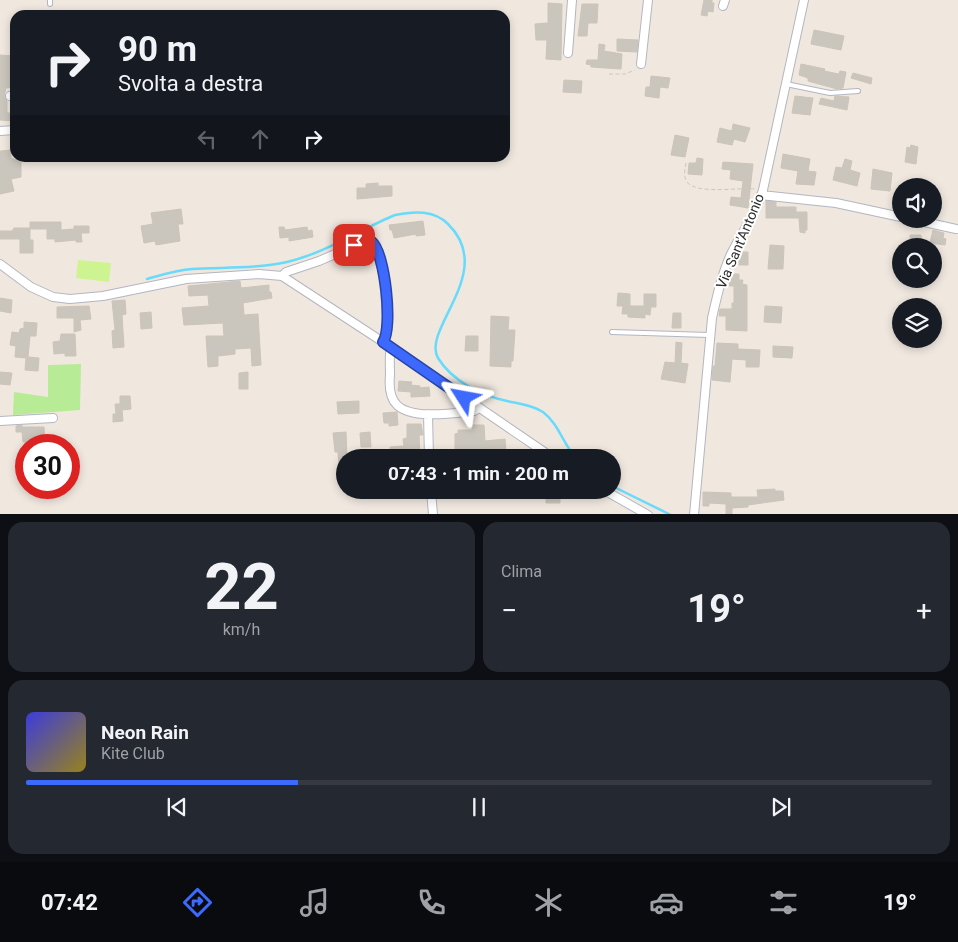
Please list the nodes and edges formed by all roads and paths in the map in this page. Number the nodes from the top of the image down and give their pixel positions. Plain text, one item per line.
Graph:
1 (572, 0) edge
2 (648, 0) edge
3 (804, 0) edge
4 (568, 53) dead end
5 (641, 64) joint
6 (609, 74) dead end
7 (786, 84) junction
8 (858, 91) dead end
9 (686, 163) dead end
10 (762, 192) junction
11 (892, 215) edge
12 (942, 226) edge
13 (956, 229) dead end
14 (0, 264) edge
15 (282, 276) junction
16 (612, 332) dead end
17 (710, 334) junction
18 (383, 342) junction
19 (391, 348) junction
20 (479, 408) junction
21 (428, 414) junction
22 (53, 418) dead end
23 (0, 421) edge
24 (429, 449) edge
25 (540, 449) edge
26 (431, 499) edge
27 (620, 499) edge
28 (432, 514) edge
29 (648, 514) edge
30 (694, 514) edge

1 - 4 street
2 - 5 street
3 - 7 street, Via Sant'Antonio
5 - 6 path
7 - 8 lane
7 - 10 street, Via Sant'Antonio
9 - 10 path
10 - 11 street
10 - 17 street, Via Sant'Antonio
12 - 13 street
14 - 15 street
15 - 18 street
15 - 18 street
16 - 17 lane
17 - 30 street, Via Sant'Antonio
18 - 19 street
19 - 20 street
19 - 21 street
20 - 21 street
20 - 25 street
21 - 24 street
22 - 23 street
26 - 28 street
27 - 29 street

